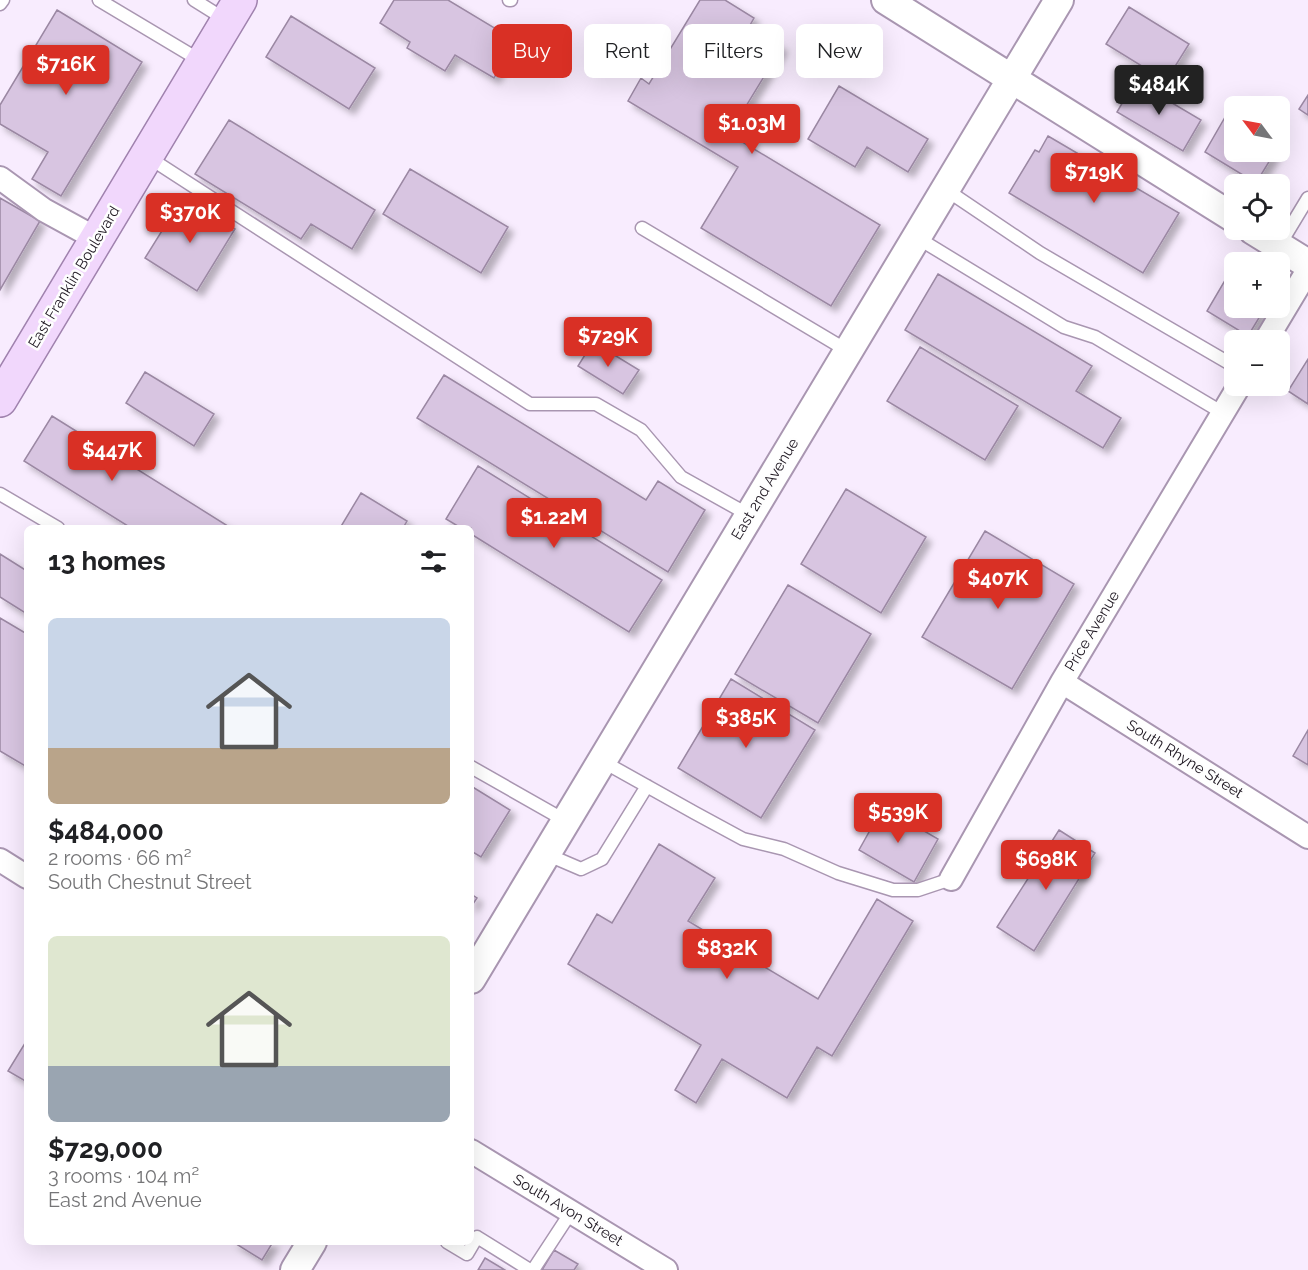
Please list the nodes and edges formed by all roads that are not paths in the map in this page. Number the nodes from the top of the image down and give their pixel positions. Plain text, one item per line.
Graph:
1 (3, 0) edge
2 (99, 0) edge
3 (194, 0) edge
4 (886, 0) edge
5 (1059, 0) edge
6 (0, 4) edge
7 (234, 10) edge
8 (202, 62) junction
9 (1012, 78) junction
10 (147, 156) junction
11 (0, 178) edge
12 (945, 189) junction
13 (1308, 198) edge
14 (1224, 212) edge
15 (642, 228) dead end
16 (916, 237) junction
17 (97, 239) junction
18 (1269, 240) edge
19 (1279, 246) junction
20 (1308, 264) edge
21 (1308, 270) edge
22 (1272, 330) edge
23 (848, 351) junction
24 (1224, 360) edge
25 (1233, 396) edge
26 (0, 400) edge
27 (1223, 413) junction
28 (0, 495) edge
29 (749, 515) junction
30 (53, 525) edge
31 (1062, 682) junction
32 (602, 761) junction
33 (474, 769) edge
34 (647, 786) junction
35 (566, 821) junction
36 (1308, 837) edge
37 (546, 854) junction
38 (0, 860) edge
39 (24, 875) edge
40 (951, 879) joint
41 (474, 974) edge
42 (474, 1153) edge
43 (571, 1212) junction
44 (474, 1242) edge
45 (310, 1245) edge
46 (452, 1245) edge
47 (472, 1245) edge
48 (295, 1270) edge
49 (532, 1270) edge
50 (666, 1270) edge

1 - 6 lane
2 - 8 lane
3 - 7 lane
4 - 9 street
5 - 9 street, East 2nd Avenue
7 - 8 main road, East Franklin Boulevard
8 - 10 main road, East Franklin Boulevard
9 - 12 street, East 2nd Avenue
9 - 14 street
10 - 17 main road, East Franklin Boulevard
10 - 29 lane
11 - 17 street
12 - 16 street, East 2nd Avenue
12 - 24 lane
13 - 19 lane
15 - 23 lane
16 - 23 street, East 2nd Avenue
16 - 27 lane
17 - 26 main road, East Franklin Boulevard
18 - 19 street
19 - 20 street
21 - 22 street
23 - 29 street, East 2nd Avenue
25 - 27 street, Price Avenue
27 - 31 street, Price Avenue
28 - 30 lane
29 - 32 street, East 2nd Avenue
31 - 36 street, South Rhyne Street
31 - 40 street, Price Avenue
32 - 34 lane
32 - 35 street, East 2nd Avenue
33 - 35 lane
34 - 37 lane
34 - 40 lane
35 - 37 street, East 2nd Avenue
37 - 41 street, East 2nd Avenue
38 - 39 street
42 - 43 street, South Avon Street
43 - 49 lane
43 - 50 street, South Avon Street
44 - 49 lane
45 - 48 street
46 - 47 lane

